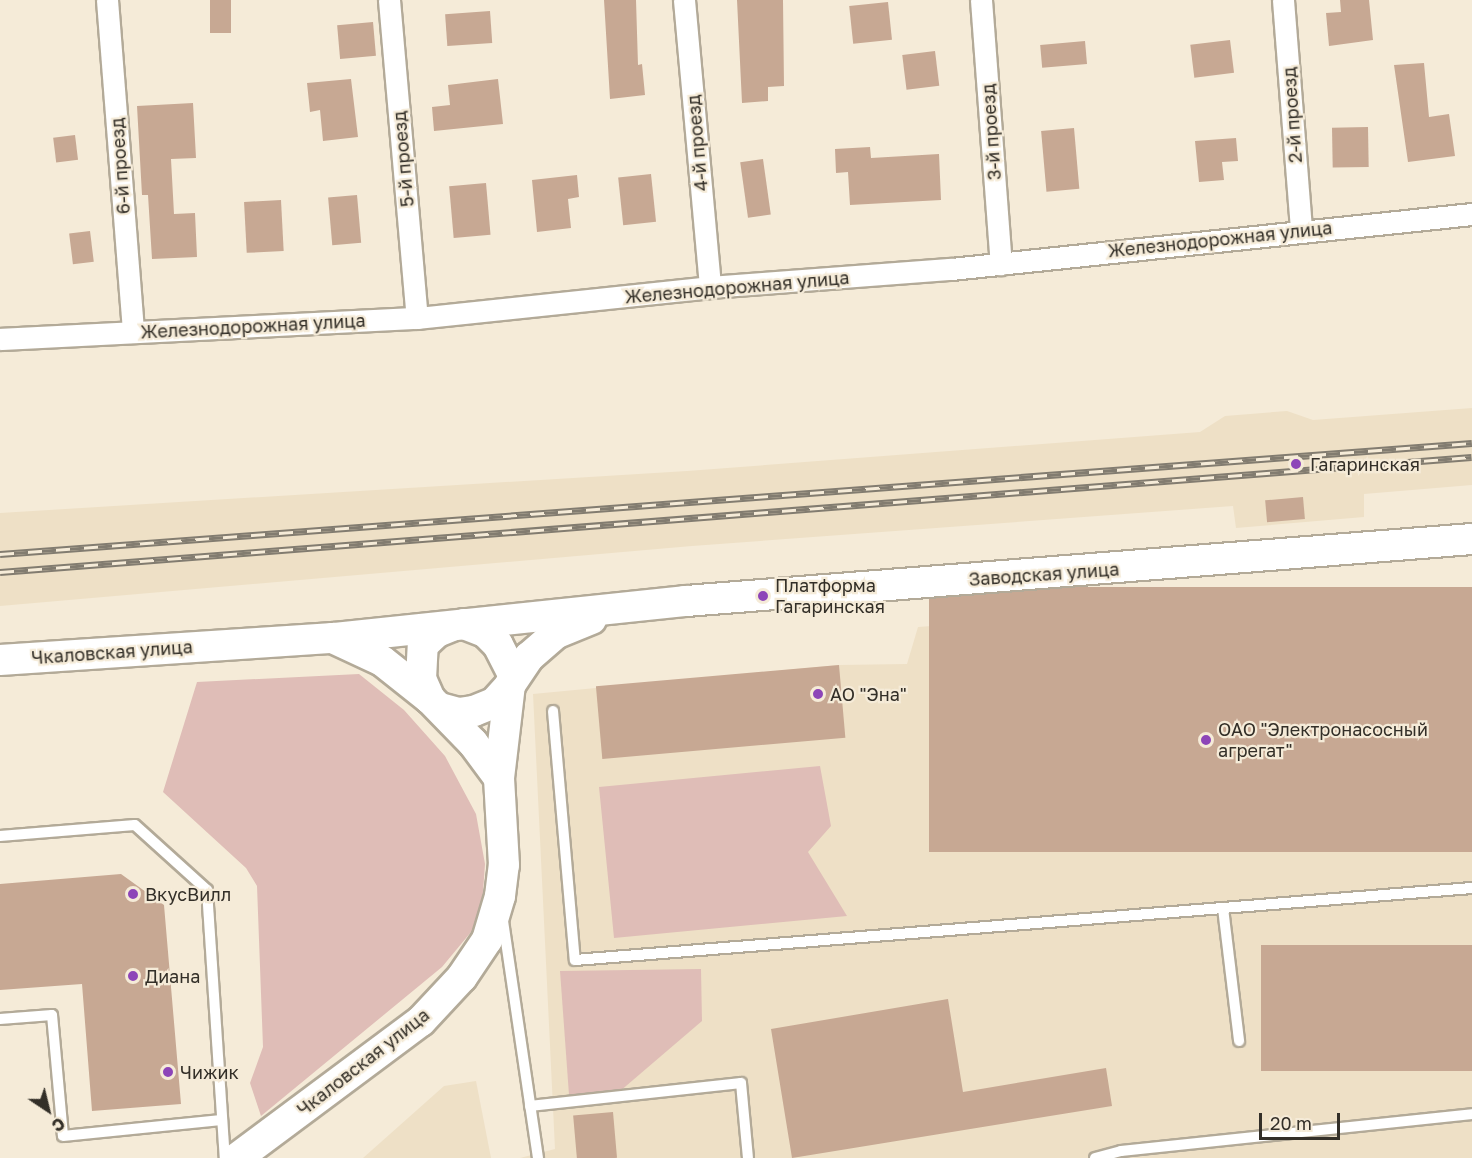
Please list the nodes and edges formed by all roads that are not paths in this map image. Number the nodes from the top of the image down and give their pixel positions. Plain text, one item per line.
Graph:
1 (107, 0) edge
2 (389, 0) edge
3 (684, 0) edge
4 (981, 0) edge
5 (1283, 0) edge
6 (1472, 214) edge
7 (1301, 230) junction
8 (1000, 264) junction
9 (710, 287) junction
10 (417, 318) junction
11 (133, 333) junction
12 (0, 339) edge
13 (1472, 539) edge
14 (615, 608) junction
15 (460, 624) junction
16 (333, 638) junction
17 (0, 660) edge
18 (511, 680) junction
19 (435, 704) junction
20 (553, 711) dead end
21 (499, 778) junction
22 (0, 836) edge
23 (1472, 888) edge
24 (500, 897) junction
25 (1223, 908) junction
26 (0, 1019) edge
27 (1239, 1041) dead end
28 (530, 1106) junction
29 (1472, 1114) edge
30 (221, 1120) junction
31 (1122, 1155) edge
32 (225, 1158) edge
33 (237, 1158) edge
34 (538, 1158) edge
35 (748, 1158) edge
36 (1095, 1158) edge

1 - 11 street, 6-й проезд
2 - 10 street, 5-й проезд
3 - 9 street, 4-й проезд
4 - 8 street, 3-й проезд
5 - 7 street, 2-й проезд
6 - 7 street, Железнодорожная улица
7 - 8 street, Железнодорожная улица
8 - 9 street, Железнодорожная улица
9 - 10 street, Железнодорожная улица
10 - 11 street, Железнодорожная улица
11 - 12 street, Железнодорожная улица
13 - 14 main road, Заводская улица
14 - 15 main road, Заводская улица
14 - 18 main road
15 - 16 main road, Чкаловская улица
15 - 18 main road
15 - 19 main road
16 - 17 main road, Чкаловская улица
16 - 19 main road
18 - 19 main road
18 - 21 main road, Чкаловская улица
19 - 21 main road
20 - 25 lane
21 - 24 main road, Чкаловская улица
22 - 30 lane
23 - 25 lane
24 - 28 lane
24 - 33 main road, Чкаловская улица
25 - 27 lane
26 - 30 lane
28 - 34 lane
28 - 35 lane
29 - 31 lane
30 - 32 lane
31 - 36 lane

